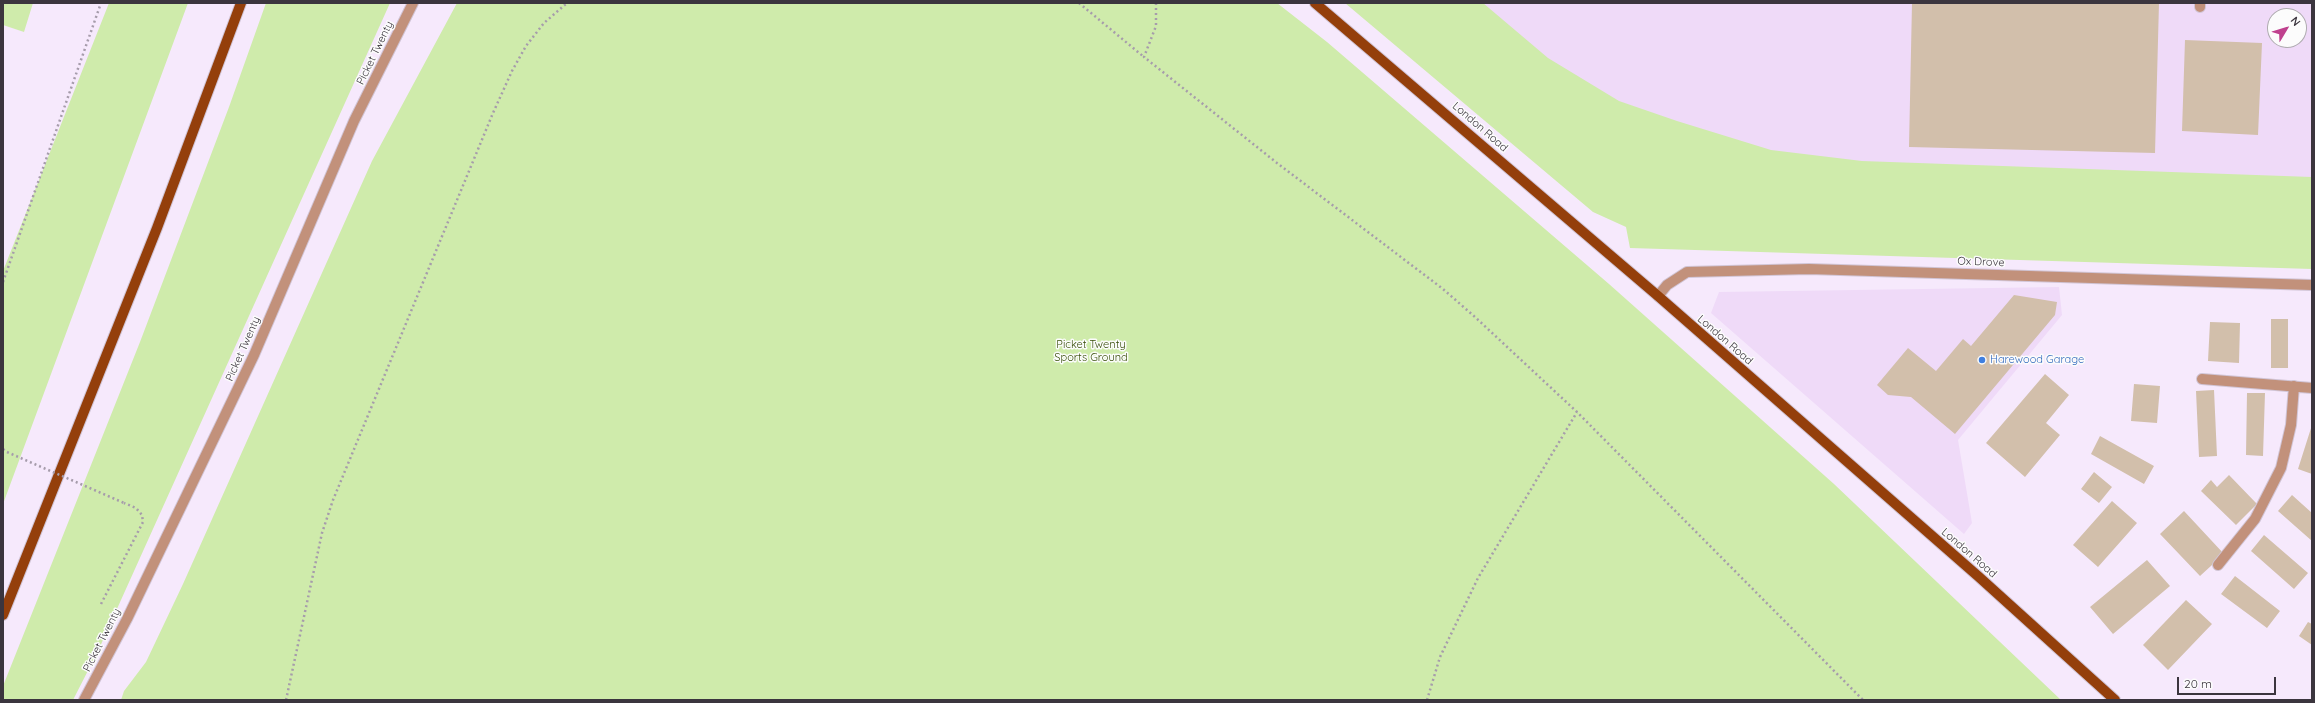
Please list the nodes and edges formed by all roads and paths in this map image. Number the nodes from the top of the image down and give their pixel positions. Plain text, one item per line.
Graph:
1 (101, 3) edge
2 (241, 3) edge
3 (413, 3) edge
4 (567, 3) edge
5 (1079, 3) edge
6 (1156, 3) edge
7 (1315, 3) edge
8 (1144, 57) junction
9 (3, 282) edge
10 (2312, 285) edge
11 (1658, 296) junction
12 (2202, 379) dead end
13 (2294, 386) junction
14 (2312, 388) edge
15 (1577, 412) junction
16 (3, 449) edge
17 (2218, 565) dead end
18 (102, 604) dead end
19 (3, 615) edge
20 (84, 700) edge
21 (286, 700) edge
22 (1427, 700) edge
23 (1863, 700) edge
24 (2115, 700) edge

1 - 9 path
2 - 19 main road
3 - 20 street, Picket Twenty
4 - 21 path
5 - 8 path
6 - 8 path
7 - 11 main road, London Road
8 - 15 path
10 - 11 street, Ox Drove
11 - 24 main road, London Road
12 - 13 street
13 - 14 street
13 - 17 street
15 - 22 path
15 - 23 path
16 - 18 path, bridge

